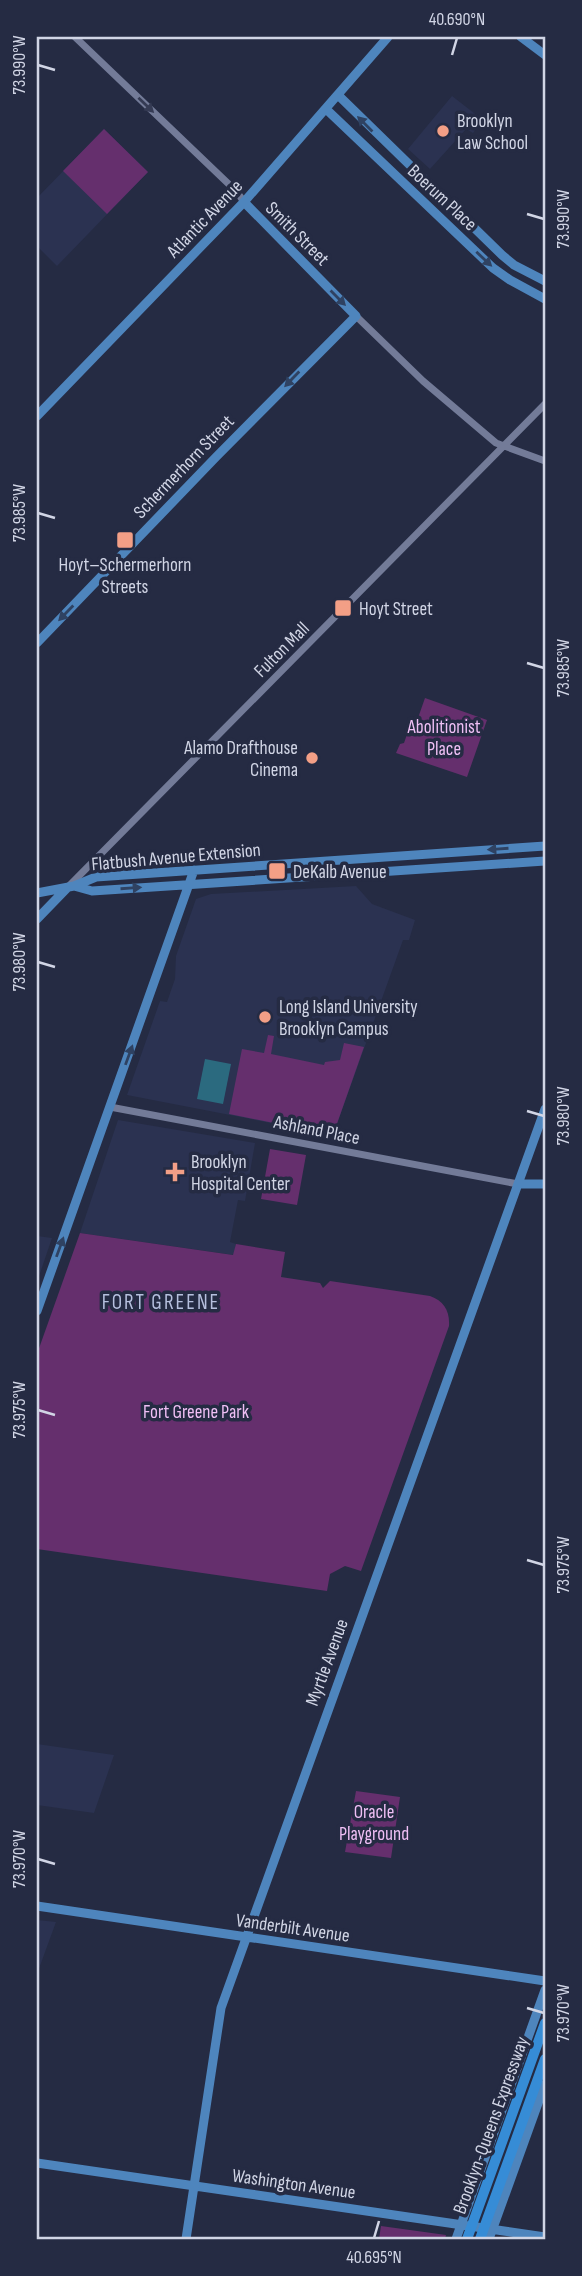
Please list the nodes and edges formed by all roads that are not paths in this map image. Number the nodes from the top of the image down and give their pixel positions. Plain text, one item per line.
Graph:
1 (75, 37) edge
2 (388, 37) edge
3 (521, 37) edge
4 (545, 55) edge
5 (338, 95) junction
6 (326, 109) junction
7 (243, 202) junction
8 (545, 281) edge
9 (545, 299) edge
10 (356, 316) junction
11 (545, 404) edge
12 (37, 416) edge
13 (504, 446) junction
14 (545, 461) edge
15 (37, 643) edge
16 (545, 846) edge
17 (545, 861) edge
18 (194, 870) junction
19 (189, 884) junction
20 (71, 886) junction
21 (37, 892) edge
22 (37, 919) edge
23 (110, 1107) junction
24 (545, 1108) edge
25 (518, 1184) junction
26 (545, 1184) edge
27 (37, 1311) edge
28 (37, 1906) edge
29 (246, 1937) junction
30 (545, 1981) edge
31 (545, 1990) edge
32 (545, 2023) edge
33 (545, 2059) edge
34 (545, 2084) edge
35 (37, 2163) edge
36 (194, 2186) junction
37 (461, 2225) junction
38 (491, 2235) edge
39 (545, 2238) edge
40 (186, 2239) edge
41 (456, 2239) edge
42 (467, 2239) edge
43 (480, 2239) edge

1 -> 7 street, Smith Street
2 - 5 main road, Atlantic Avenue
3 - 4 main road
5 - 6 main road, Atlantic Avenue
8 -> 5 main road, Boerum Place
6 - 7 main road, Atlantic Avenue
6 -> 9 main road, Boerum Place
7 -> 10 main road, Smith Street
7 - 12 main road, Atlantic Avenue
10 - 13 street, Smith Street
10 -> 15 main road, Schermerhorn Street
11 - 13 street, Fulton Mall
13 - 14 street, Smith Street
13 - 20 street, Fulton Mall
16 -> 18 main road, Flatbush Avenue Extension
17 - 19 main road, Flatbush Avenue Extension
18 - 19 main road
18 - 20 main road, Flatbush Avenue Extension
20 -> 19 main road, Flatbush Avenue Extension
23 -> 19 main road
20 - 21 main road
20 - 22 main road
23 - 25 street, Ashland Place
27 -> 23 main road
24 - 25 main road, Myrtle Avenue
25 - 26 main road
25 - 29 main road, Myrtle Avenue
28 - 29 main road, Vanderbilt Avenue
29 - 30 main road, Vanderbilt Avenue
29 - 36 main road, Myrtle Avenue
31 - 37 main road
32 - 42 highway, Brooklyn-Queens Expressway
33 - 43 highway, Brooklyn-Queens Expressway
34 - 38 main road
35 - 36 main road, Washington Avenue
36 - 37 main road, Washington Avenue
36 - 40 main road, Myrtle Avenue
37 - 38 main road, Washington Avenue
37 - 41 main road
38 - 39 main road, Washington Avenue

